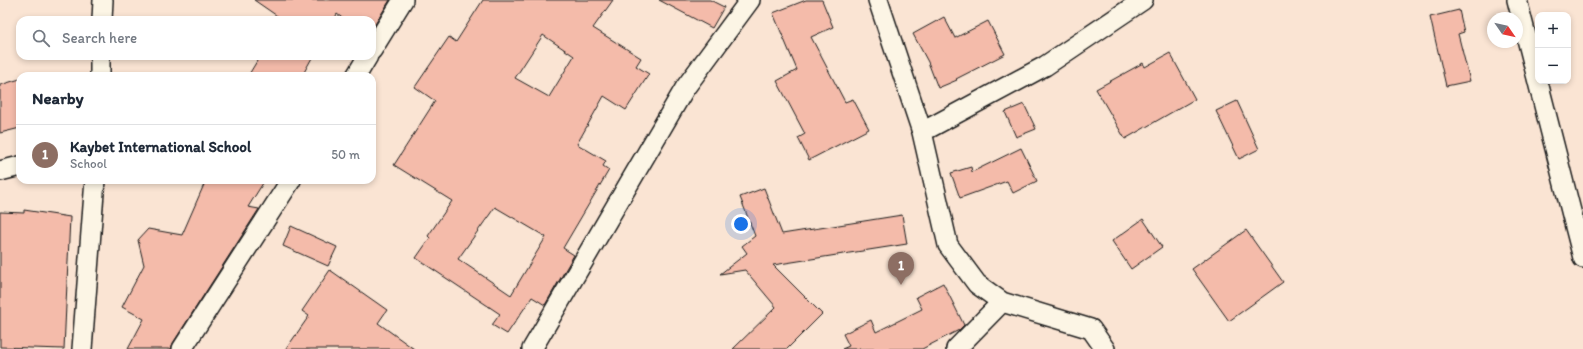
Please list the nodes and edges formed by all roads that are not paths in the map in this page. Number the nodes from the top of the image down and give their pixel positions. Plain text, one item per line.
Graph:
1 (103, 0) edge
2 (403, 0) edge
3 (750, 0) edge
4 (878, 0) edge
5 (1143, 0) edge
6 (1517, 0) edge
7 (102, 16) edge
8 (376, 44) edge
9 (100, 60) edge
10 (366, 60) edge
11 (100, 72) edge
12 (358, 72) edge
13 (922, 132) junction
14 (16, 167) edge
15 (0, 171) edge
16 (95, 184) edge
17 (289, 184) edge
18 (1583, 258) edge
19 (1002, 302) junction
20 (82, 349) edge
21 (182, 349) edge
22 (532, 349) edge
23 (956, 349) edge
24 (1104, 349) edge

1 - 7 street
2 - 8 street
3 - 22 street
4 - 13 street
5 - 13 street
6 - 18 street
9 - 11 street
10 - 12 street
13 - 19 street
14 - 15 street
16 - 20 street
17 - 21 street
19 - 23 street
19 - 24 street

